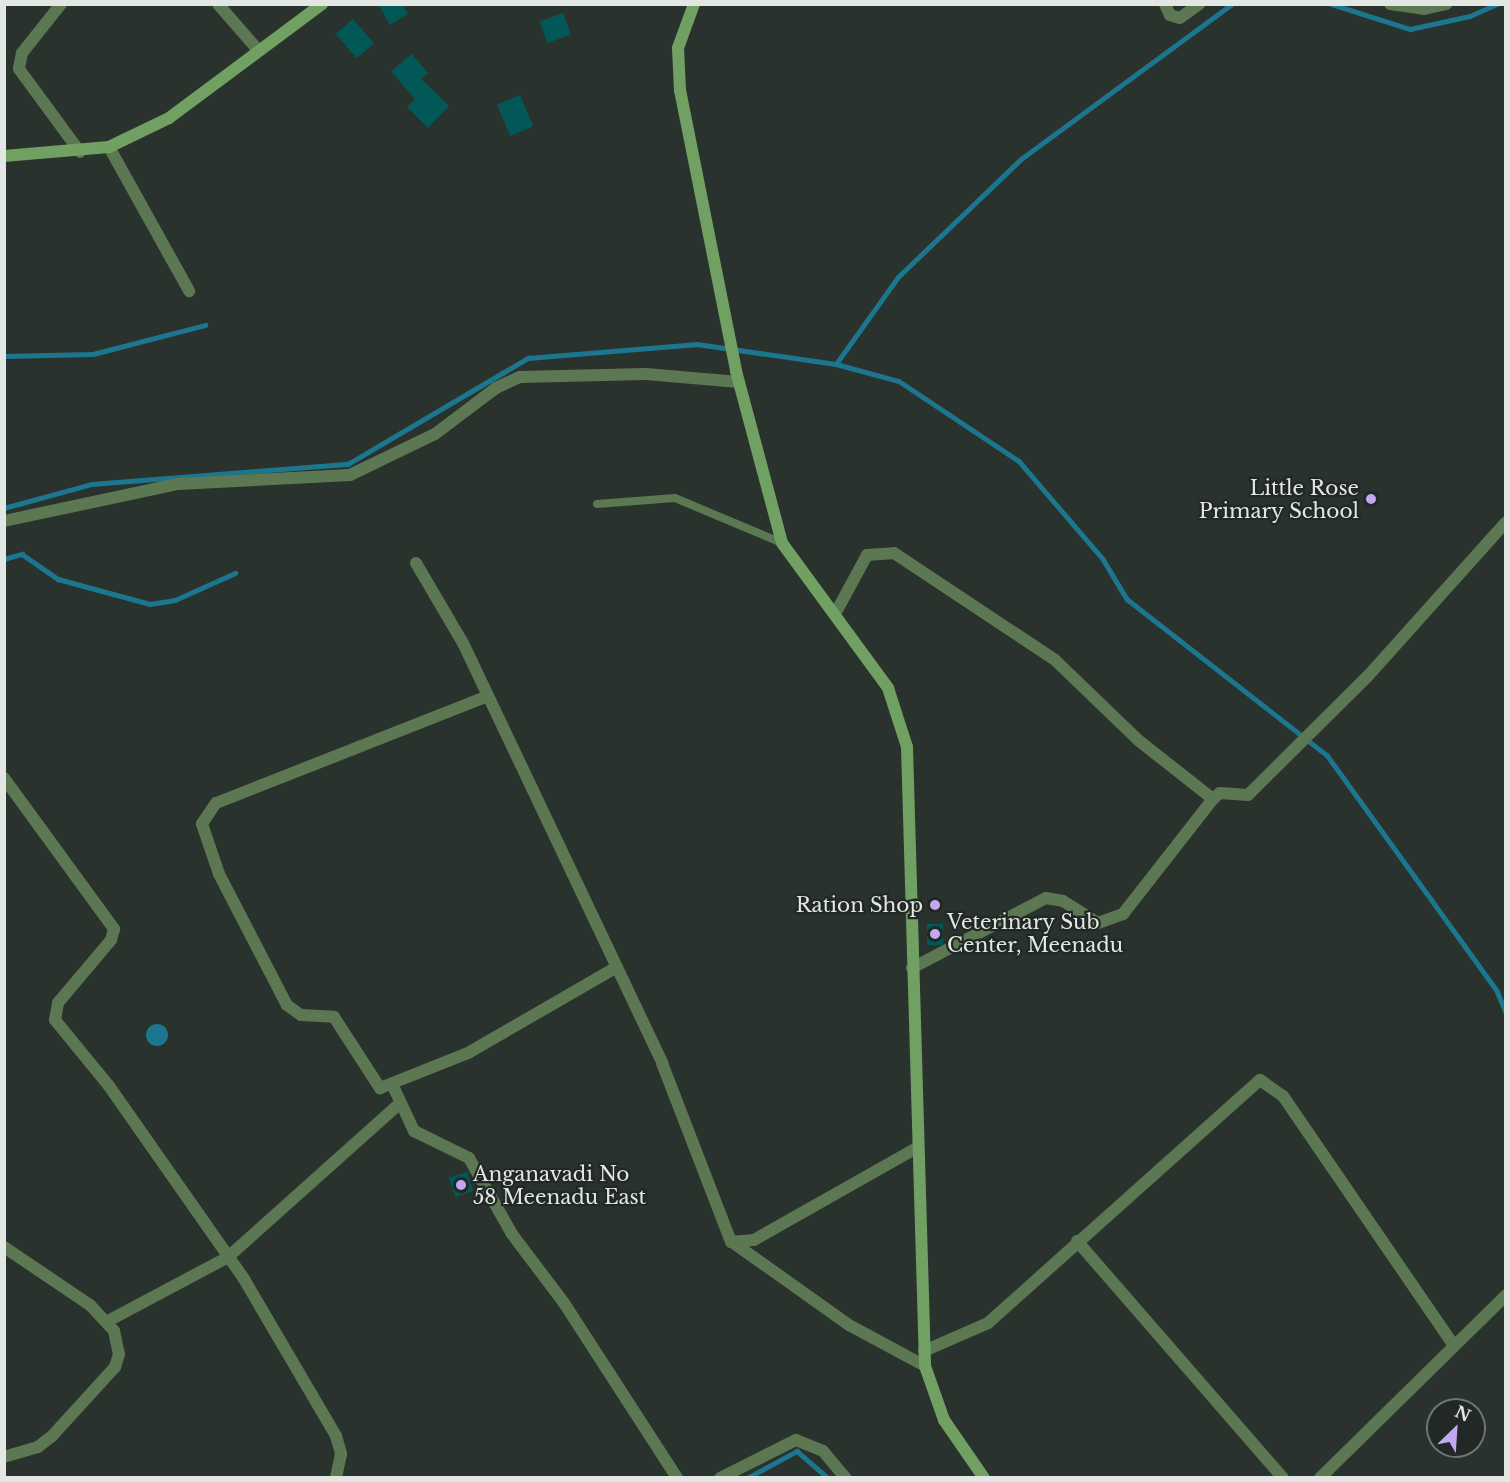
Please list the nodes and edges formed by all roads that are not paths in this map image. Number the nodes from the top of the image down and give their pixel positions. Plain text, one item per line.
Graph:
1 (61, 4) edge
2 (218, 4) edge
3 (322, 4) edge
4 (694, 4) edge
5 (1165, 4) edge
6 (1199, 4) edge
7 (1390, 4) edge
8 (1446, 4) edge
9 (258, 51) junction
10 (109, 147) junction
11 (80, 152) junction
12 (4, 156) edge
13 (189, 291) dead end
14 (737, 377) junction
15 (597, 504) dead end
16 (4, 521) edge
17 (1506, 522) edge
18 (782, 543) junction
19 (416, 563) dead end
20 (836, 614) junction
21 (488, 696) junction
22 (4, 778) edge
23 (1213, 799) junction
24 (616, 968) junction
25 (912, 968) junction
26 (393, 1086) junction
27 (400, 1103) junction
28 (915, 1149) junction
29 (1077, 1241) junction
30 (735, 1244) junction
31 (4, 1247) edge
32 (228, 1257) junction
33 (1506, 1296) edge
34 (106, 1322) junction
35 (1453, 1344) junction
36 (924, 1351) junction
37 (925, 1366) junction
38 (4, 1457) edge
39 (336, 1478) edge
40 (677, 1478) edge
41 (720, 1478) edge
42 (846, 1478) edge
43 (984, 1478) edge
44 (1283, 1478) edge
45 (1320, 1478) edge

1 - 11 street
2 - 9 street
3 - 9 street
4 - 14 street
5 - 6 street
7 - 8 street
9 - 10 street
10 - 11 street
10 - 13 street
11 - 12 street
14 - 16 street
14 - 18 street
15 - 18 lane
17 - 23 street
18 - 20 street
19 - 21 street
20 - 23 street
20 - 25 street
21 - 24 street
21 - 26 street
22 - 32 street
23 - 25 street
24 - 26 street
24 - 30 street
25 - 28 street
26 - 27 street
27 - 32 street
27 - 40 street
28 - 30 street
28 - 36 street
29 - 35 street
29 - 36 street
29 - 44 street
30 - 37 street
31 - 34 street
32 - 34 street
32 - 39 street
33 - 35 street
34 - 38 street
35 - 45 street
36 - 37 street
37 - 43 street
41 - 42 street

